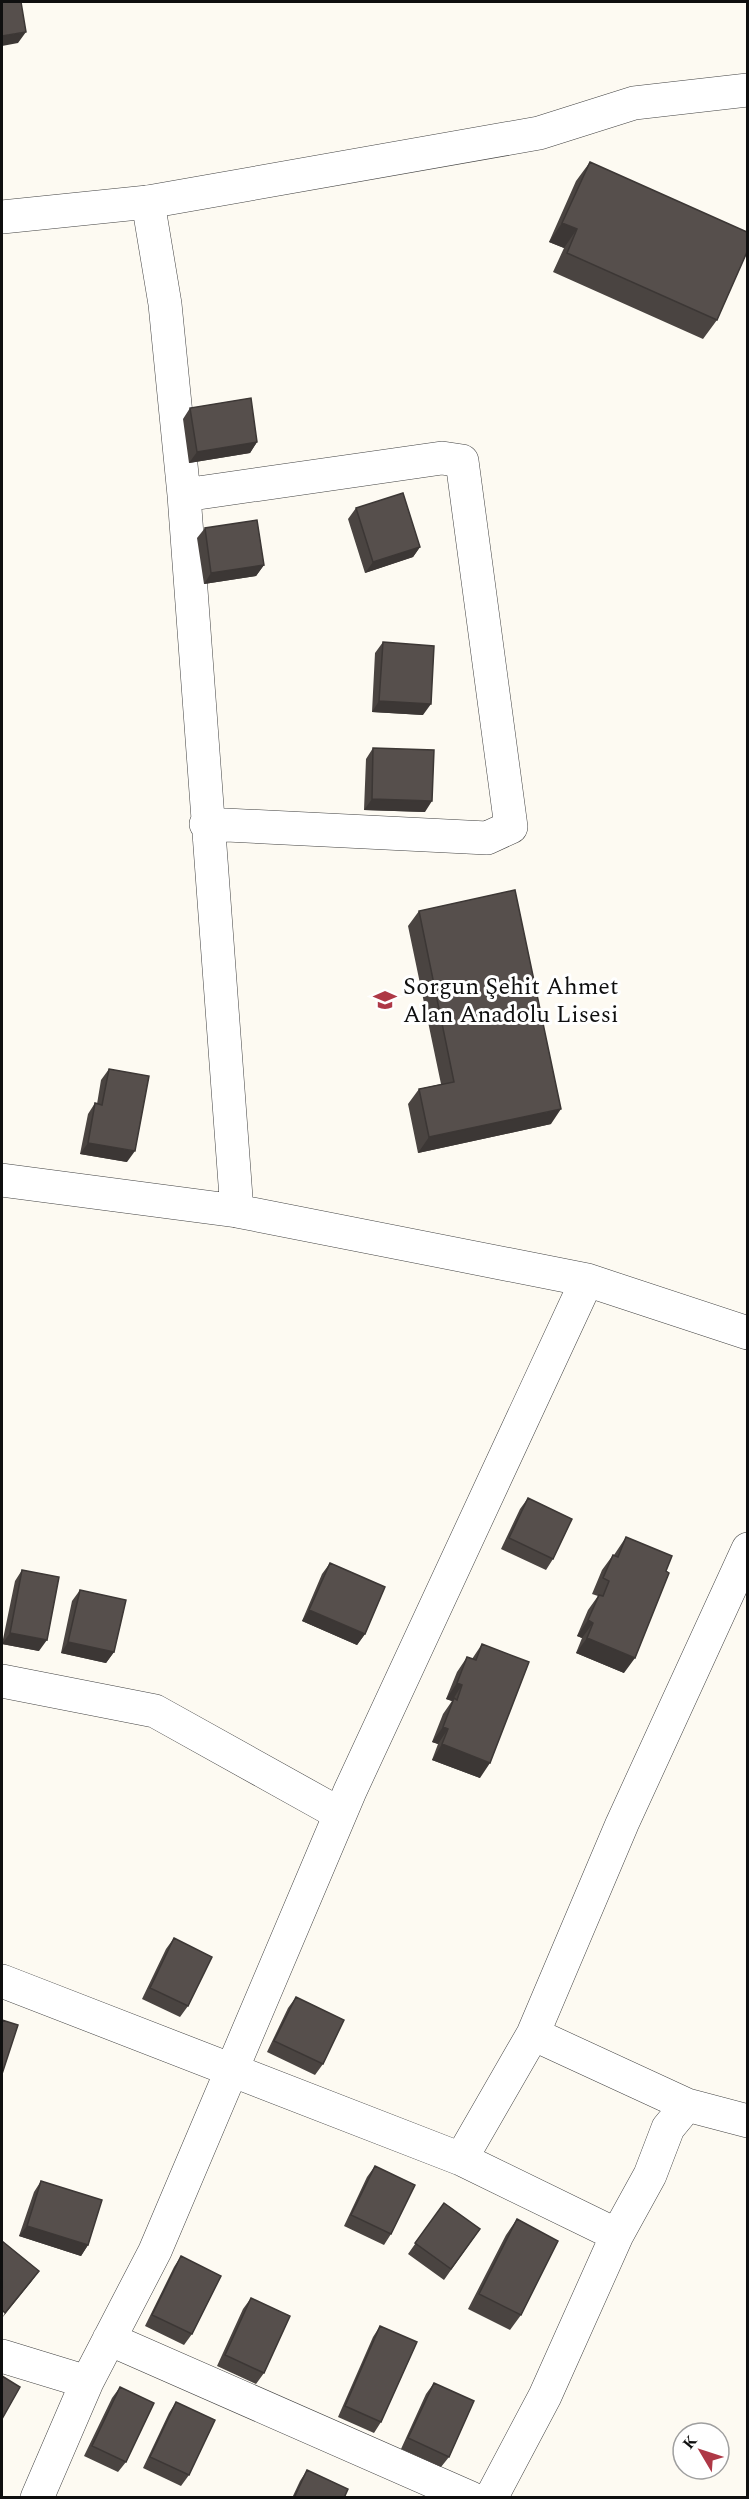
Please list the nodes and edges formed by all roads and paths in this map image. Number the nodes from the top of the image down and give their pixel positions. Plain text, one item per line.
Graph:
1 (747, 90) edge
2 (148, 202) junction
3 (2, 217) edge
4 (184, 495) junction
5 (206, 824) junction
6 (2, 1180) edge
7 (237, 1211) junction
8 (587, 1280) junction
9 (747, 1333) edge
10 (747, 1549) edge
11 (2, 1681) edge
12 (340, 1814) junction
13 (2, 1981) edge
14 (533, 2034) junction
15 (232, 2068) junction
16 (687, 2105) junction
17 (747, 2121) edge
18 (460, 2159) junction
19 (617, 2235) junction
20 (109, 2339) junction
21 (2, 2356) edge
22 (87, 2382) junction
23 (37, 2498) edge
24 (471, 2498) edge
25 (491, 2498) edge

1 - 2 street
2 - 3 street
2 - 4 street
4 - 5 street
4 - 5 street
5 - 7 street
6 - 7 street
7 - 8 street
8 - 9 street
8 - 12 street
10 - 14 street
11 - 12 street
12 - 15 street
13 - 15 street
14 - 16 street
14 - 18 street
15 - 18 street
15 - 20 street
16 - 17 street
16 - 19 street
18 - 19 street
19 - 25 street
20 - 22 street
20 - 24 street
21 - 22 street
22 - 23 street

